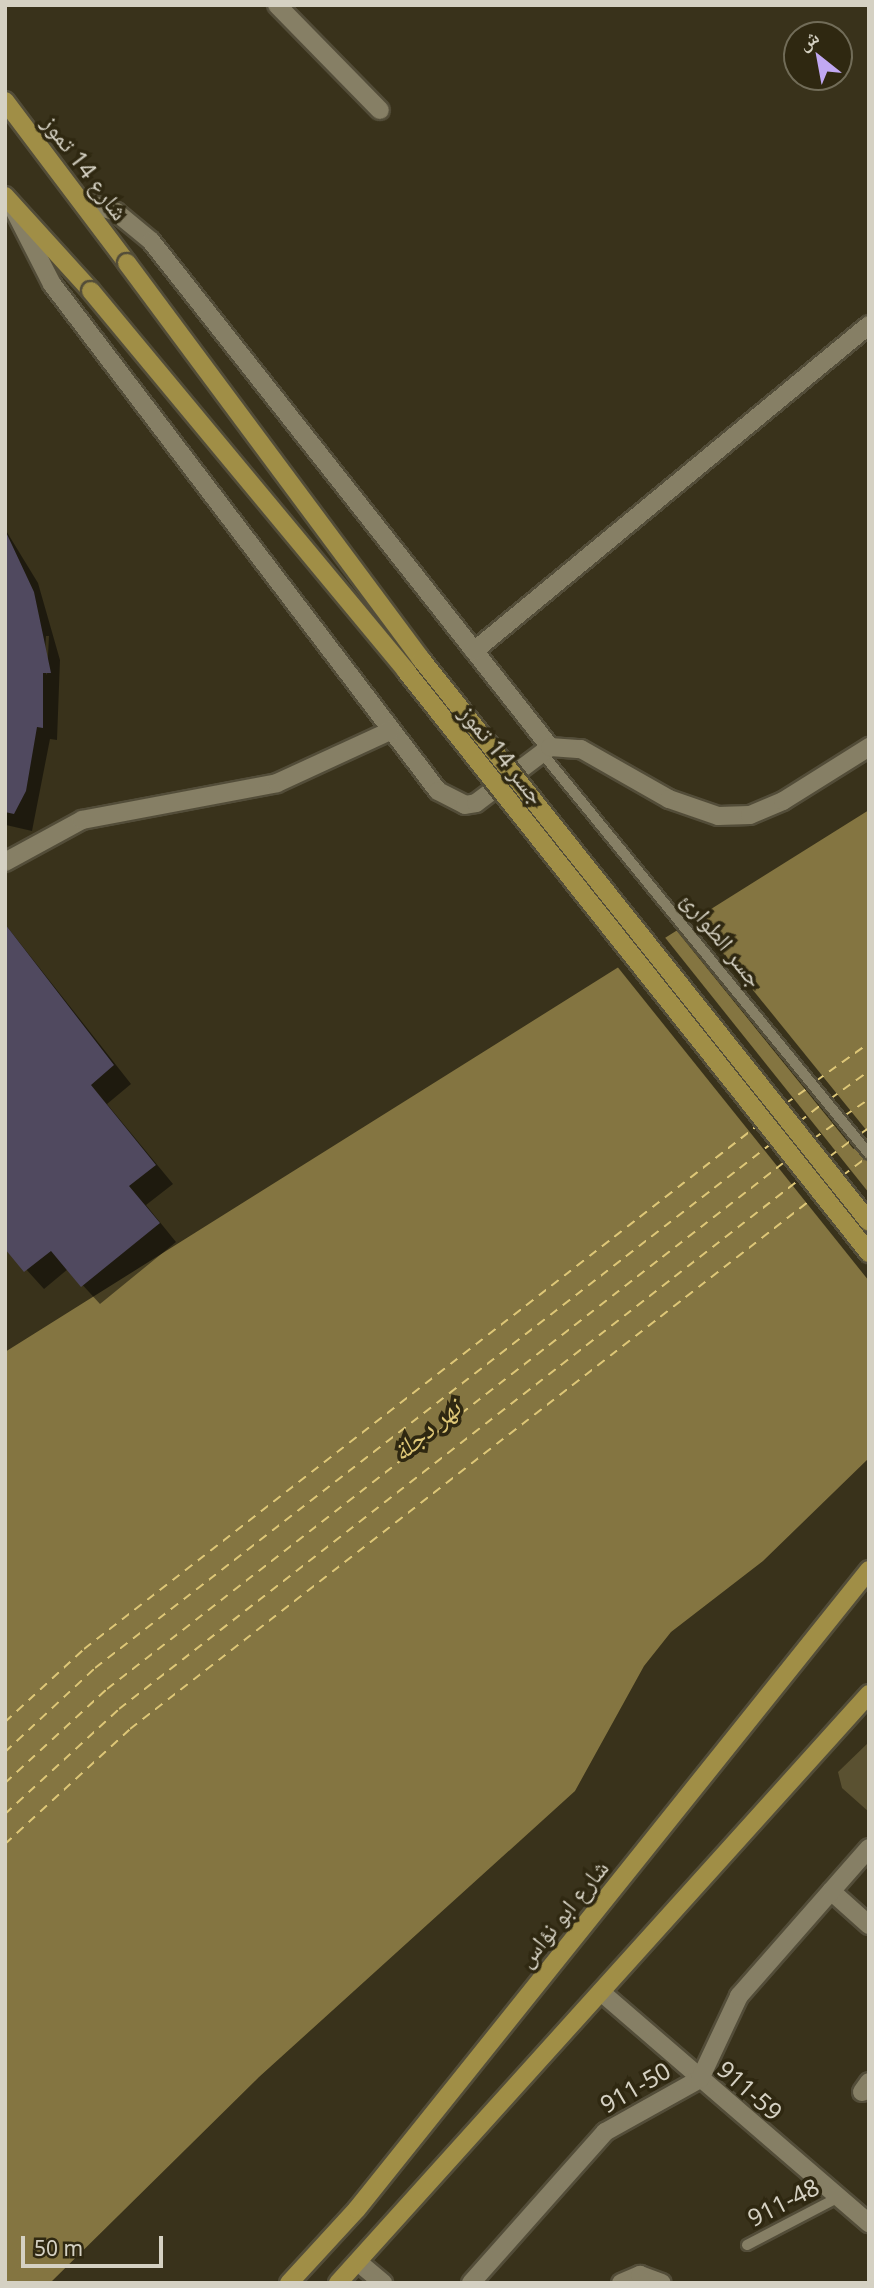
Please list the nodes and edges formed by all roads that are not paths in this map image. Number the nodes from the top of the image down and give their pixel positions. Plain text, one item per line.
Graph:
1 (277, 5) edge
2 (5, 101) edge
3 (380, 110) dead end
4 (8, 199) edge
5 (85, 202) junction
6 (127, 263) joint
7 (869, 325) edge
8 (474, 651) junction
9 (390, 731) junction
10 (869, 747) edge
11 (546, 750) junction
12 (5, 862) edge
13 (869, 1154) edge
14 (869, 1222) edge
15 (869, 1253) edge
16 (869, 1570) edge
17 (869, 1576) edge
18 (808, 1639) junction
19 (869, 1694) edge
20 (869, 1848) edge
21 (831, 1891) junction
22 (869, 1925) edge
23 (601, 1992) junction
24 (700, 2079) junction
25 (839, 2197) junction
26 (869, 2223) edge
27 (747, 2245) dead end
28 (358, 2262) junction
29 (289, 2283) edge
30 (338, 2283) edge
31 (383, 2283) edge
32 (471, 2283) edge
33 (621, 2283) edge
34 (662, 2283) edge

1 - 3 street
2 - 5 main road, شارع 14 تموز
4 - 9 street
4 - 15 main road, جسر 14 تموز, bridge
5 - 6 main road, شارع 14 تموز
5 - 8 street
6 - 14 main road, جسر 14 تموز, bridge
7 - 8 street
8 - 11 street
9 - 11 street
9 - 12 street
10 - 11 street
11 - 13 lane, جسر الطوارئ
16 - 18 main road, شارع ابو نؤاس
17 - 18 main road
18 - 29 main road, شارع ابو نؤاس
19 - 23 main road
20 - 21 street, 911-50
21 - 22 street
21 - 24 street, 911-50
23 - 24 street, 911-59
23 - 28 main road
24 - 25 street, 911-59
24 - 32 street, 911-50
25 - 26 street, 911-59
25 - 27 lane, 911-48
28 - 30 main road
28 - 31 street
33 - 34 street

